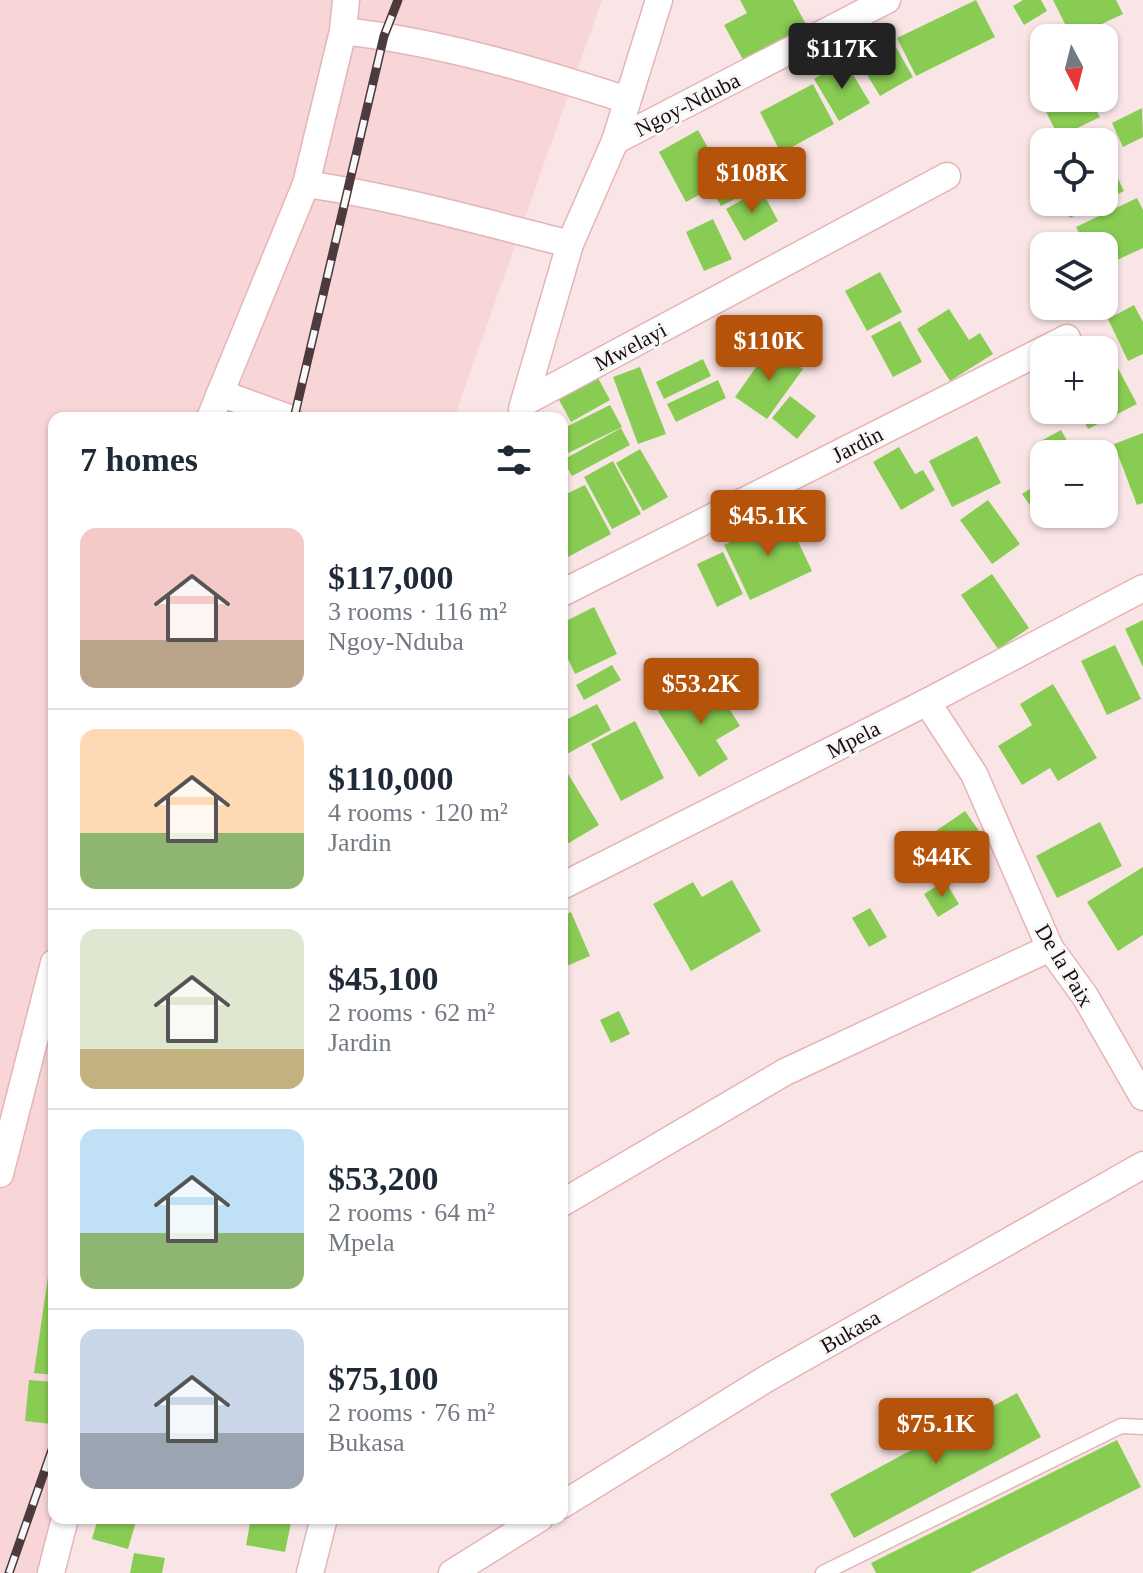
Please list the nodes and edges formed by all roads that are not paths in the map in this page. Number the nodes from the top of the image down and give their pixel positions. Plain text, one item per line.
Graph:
1 (346, 0) edge
2 (659, 0) edge
3 (887, 0) edge
4 (343, 31) junction
5 (627, 100) junction
6 (615, 141) junction
7 (947, 176) dead end
8 (306, 184) junction
9 (570, 244) junction
10 (1030, 357) edge
11 (220, 393) junction
12 (522, 410) edge
13 (212, 412) edge
14 (272, 412) edge
15 (1143, 588) edge
16 (568, 590) edge
17 (927, 702) junction
18 (568, 883) edge
19 (1050, 948) junction
20 (48, 986) edge
21 (1143, 1097) edge
22 (1143, 1165) edge
23 (0, 1174) edge
24 (568, 1199) edge
25 (1143, 1427) edge
26 (568, 1501) edge
27 (63, 1524) edge
28 (322, 1524) edge
29 (530, 1524) edge
30 (51, 1573) edge
31 (310, 1573) edge
32 (452, 1573) edge
33 (823, 1573) edge

1 - 4 street
2 - 5 street
3 - 6 street, Ngoy-Nduba
4 - 5 street, Ngoy-Nduba
4 - 8 street
5 - 6 street
6 - 9 street
7 - 12 street, Mwelayi
8 - 9 street
8 - 11 street
9 - 12 street
10 - 16 street, Jardin
11 - 13 street
11 - 14 street
15 - 17 street, Mpela
17 - 18 street, Mpela
17 - 19 street, De la Paix
19 - 21 street, De la Paix
19 - 24 street
20 - 23 street
22 - 26 street, Bukasa
25 - 33 lane
27 - 30 street
28 - 31 street
29 - 32 street

